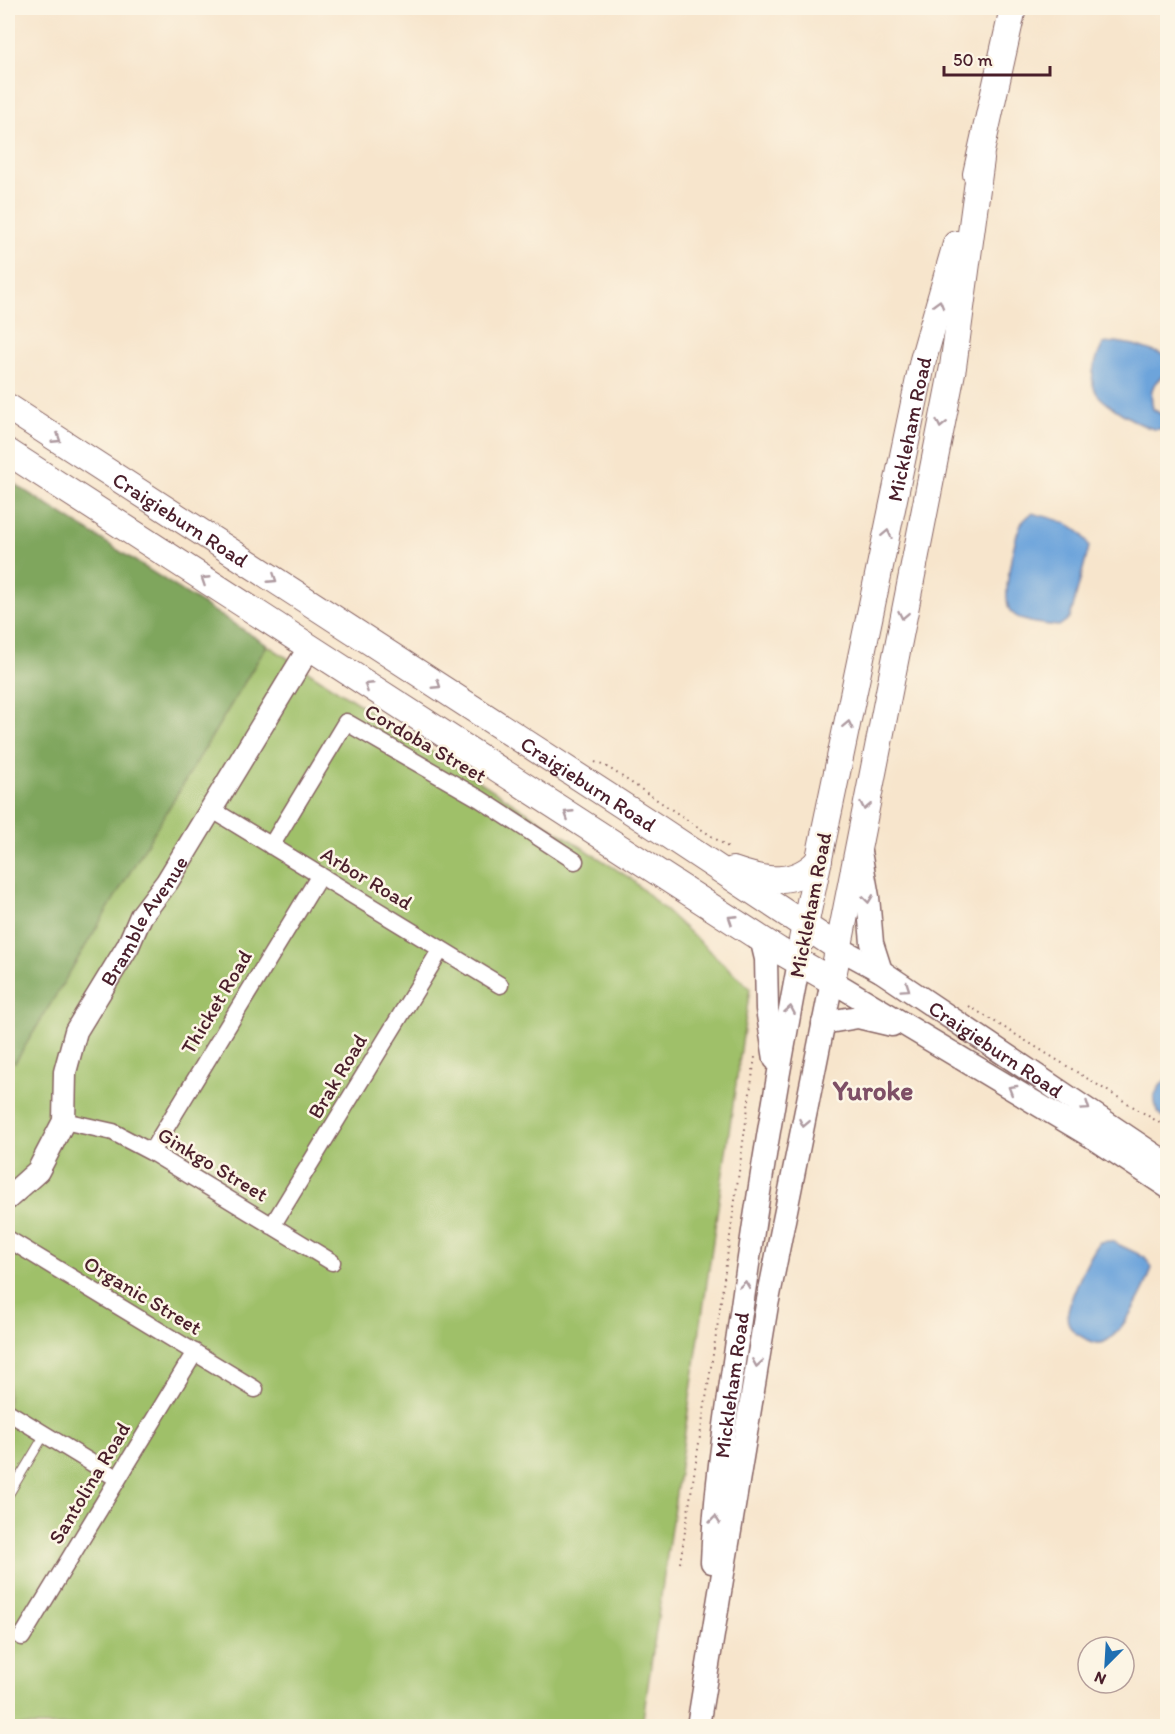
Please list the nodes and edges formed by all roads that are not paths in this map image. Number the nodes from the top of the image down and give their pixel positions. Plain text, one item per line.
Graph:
1 (1013, 8) edge
2 (981, 159) junction
3 (8, 407) edge
4 (8, 452) edge
5 (309, 648) junction
6 (211, 809) junction
7 (858, 842) junction
8 (271, 846) junction
9 (702, 858) junction
10 (819, 860) junction
11 (575, 861) dead end
12 (320, 875) junction
13 (805, 926) junction
14 (761, 938) junction
15 (837, 947) junction
16 (441, 949) junction
17 (799, 962) junction
18 (881, 971) junction
19 (832, 981) junction
20 (500, 985) dead end
21 (823, 1023) junction
22 (916, 1031) junction
23 (778, 1079) junction
24 (64, 1121) junction
25 (151, 1152) junction
26 (1167, 1164) edge
27 (1167, 1187) edge
28 (8, 1198) edge
29 (272, 1226) junction
30 (8, 1239) edge
31 (332, 1262) dead end
32 (195, 1353) junction
33 (255, 1389) dead end
34 (8, 1412) edge
35 (45, 1434) junction
36 (118, 1479) junction
37 (8, 1496) edge
38 (22, 1637) dead end
39 (708, 1662) junction
40 (698, 1726) edge

1 - 2 main road, Mickleham Road
2 -> 7 main road, Mickleham Road
10 -> 2 main road, Mickleham Road
3 -> 9 main road, Craigieburn Road
5 -> 4 main road, Craigieburn Road
5 - 6 street, Bramble Avenue
14 -> 5 main road, Craigieburn Road
6 - 8 street, Arbor Road
6 - 24 street, Bramble Avenue
7 - 15 main road, Mickleham Road
7 -> 18 street
8 - 11 street, Cordoba Street
8 - 12 street, Arbor Road
9 - 10 main road
9 - 13 main road, Craigieburn Road
10 - 13 main road, Mickleham Road
12 - 16 street, Arbor Road
12 - 25 street, Thicket Road
13 - 15 main road, Craigieburn Road
13 - 17 main road, Mickleham Road
14 - 17 main road, Craigieburn Road
14 - 23 street
15 - 18 street, Craigieburn Road
15 - 19 main road, Mickleham Road
16 - 20 street, Arbor Road
16 - 29 street, Brak Road
17 - 19 main road, Craigieburn Road
23 -> 17 street, Mickleham Road
18 -> 26 street, Craigieburn Road
19 - 21 street, Mickleham Road
19 - 22 street, Craigieburn Road
21 - 22 street
21 -> 39 street, Mickleham Road
27 -> 22 street, Craigieburn Road
39 -> 23 street, Mickleham Road
24 - 25 street, Ginkgo Street
24 - 28 street, Bramble Avenue
25 - 29 street, Ginkgo Street
29 - 31 street, Ginkgo Street
30 - 32 street, Organic Street
32 - 33 street, Organic Street
32 - 36 street, Santolina Road
34 - 35 street
35 - 36 street
35 - 37 lane
36 - 38 street, Santolina Road
39 - 40 street, Mickleham Road

